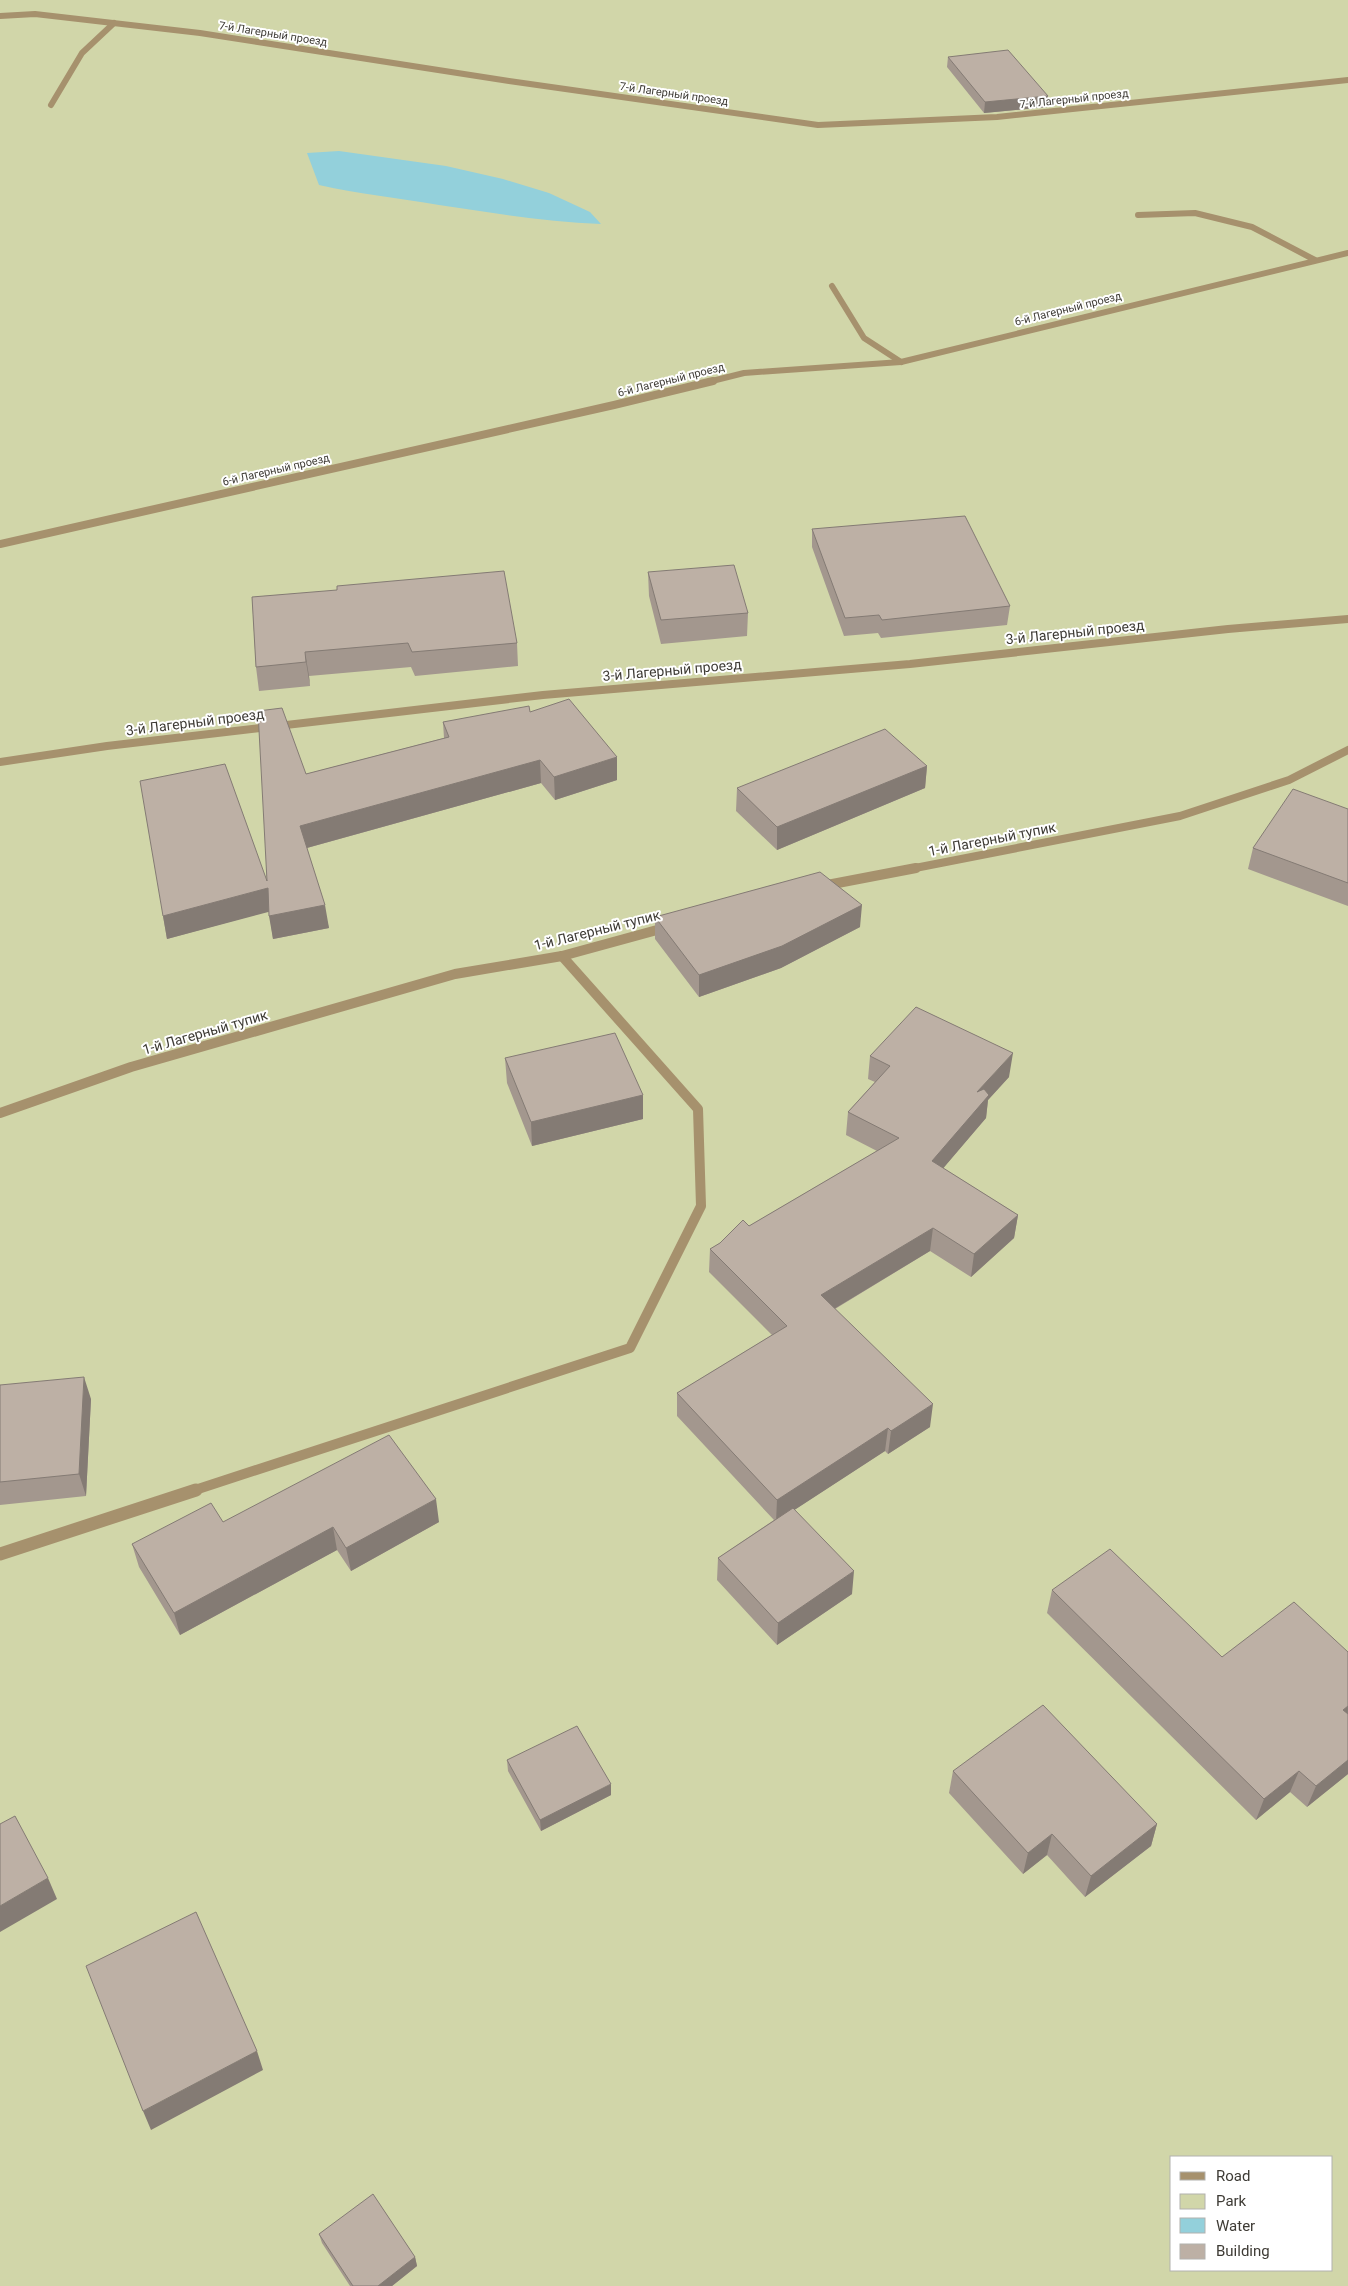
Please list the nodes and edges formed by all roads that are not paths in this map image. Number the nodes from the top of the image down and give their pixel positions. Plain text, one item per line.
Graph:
1 (0, 16) edge
2 (114, 23) junction
3 (1348, 80) edge
4 (51, 105) dead end
5 (1138, 215) dead end
6 (1348, 253) edge
7 (1315, 260) junction
8 (832, 286) dead end
9 (901, 362) junction
10 (0, 544) edge
11 (1348, 619) edge
12 (1348, 750) edge
13 (0, 762) edge
14 (812, 888) edge
15 (677, 924) edge
16 (562, 956) junction
17 (0, 1114) edge
18 (0, 1554) edge

1 - 2 street, 7-й Лагерный проезд
2 - 3 street, 7-й Лагерный проезд
2 - 4 street
5 - 7 street
6 - 7 street, 6-й Лагерный проезд
7 - 9 street, 6-й Лагерный проезд
8 - 9 street
9 - 10 street, 6-й Лагерный проезд
11 - 13 street, 3-й Лагерный проезд
12 - 14 street, 1-й Лагерный тупик
15 - 16 street, 1-й Лагерный тупик
16 - 17 street, 1-й Лагерный тупик
16 - 18 street

